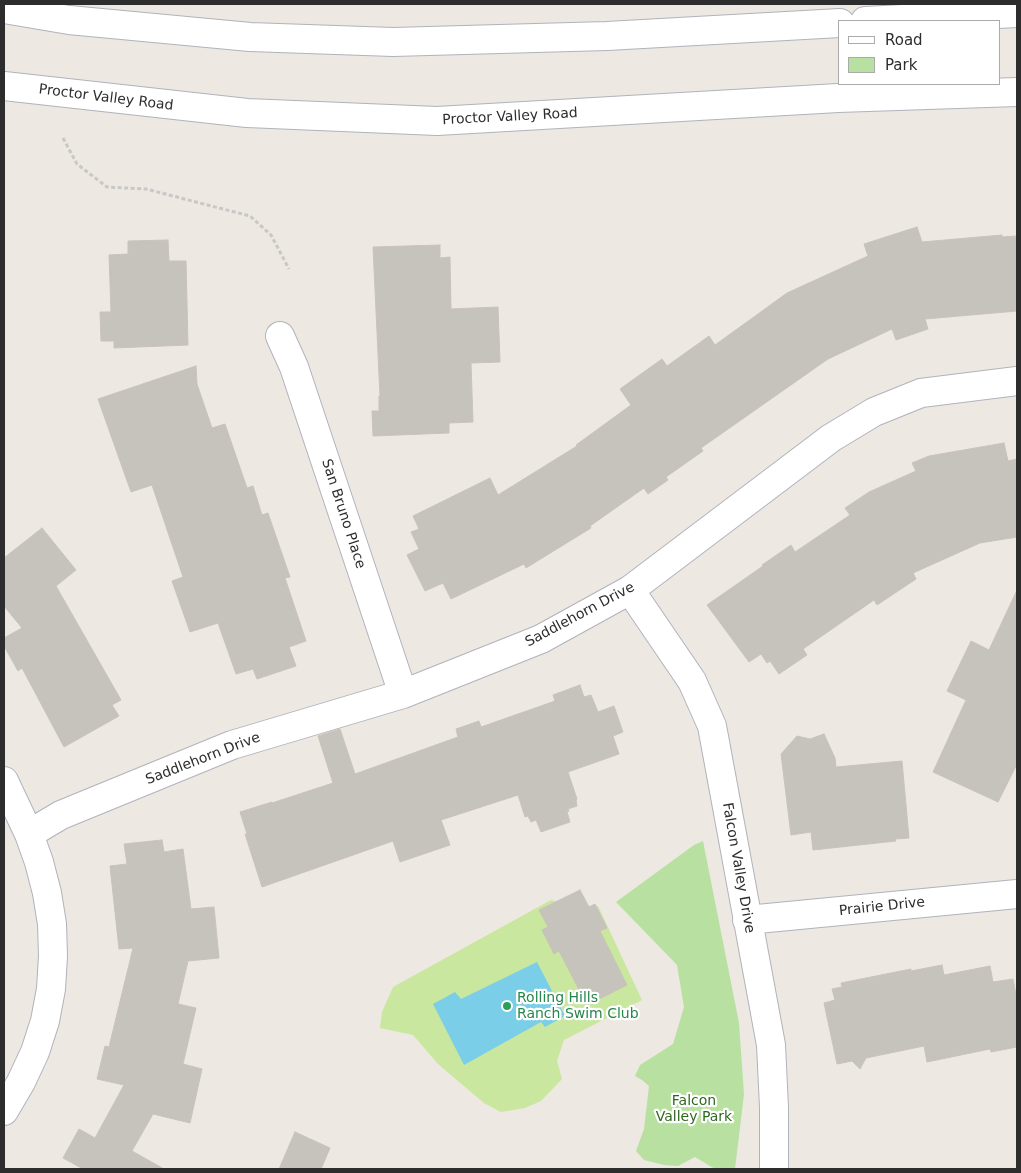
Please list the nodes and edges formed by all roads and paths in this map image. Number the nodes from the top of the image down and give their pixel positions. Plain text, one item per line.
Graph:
1 (4, 9) edge
2 (1017, 13) edge
3 (884, 20) edge
4 (838, 23) edge
5 (4, 86) edge
6 (1017, 92) edge
7 (63, 138) dead end
8 (289, 269) dead end
9 (280, 336) dead end
10 (1017, 381) edge
11 (630, 590) junction
12 (403, 694) junction
13 (4, 781) edge
14 (29, 834) junction
15 (1017, 894) edge
16 (748, 920) junction
17 (4, 1111) edge
18 (780, 1169) edge

1 - 4 street
2 - 3 street
5 - 6 street, Proctor Valley Road
7 - 8 path
9 - 12 street, San Bruno Place
10 - 11 street, Saddlehorn Drive
11 - 12 street, Saddlehorn Drive
11 - 16 street, Falcon Valley Drive
12 - 14 street, Saddlehorn Drive
13 - 14 street
14 - 17 street
15 - 16 street, Prairie Drive
16 - 18 street, Falcon Valley Drive

